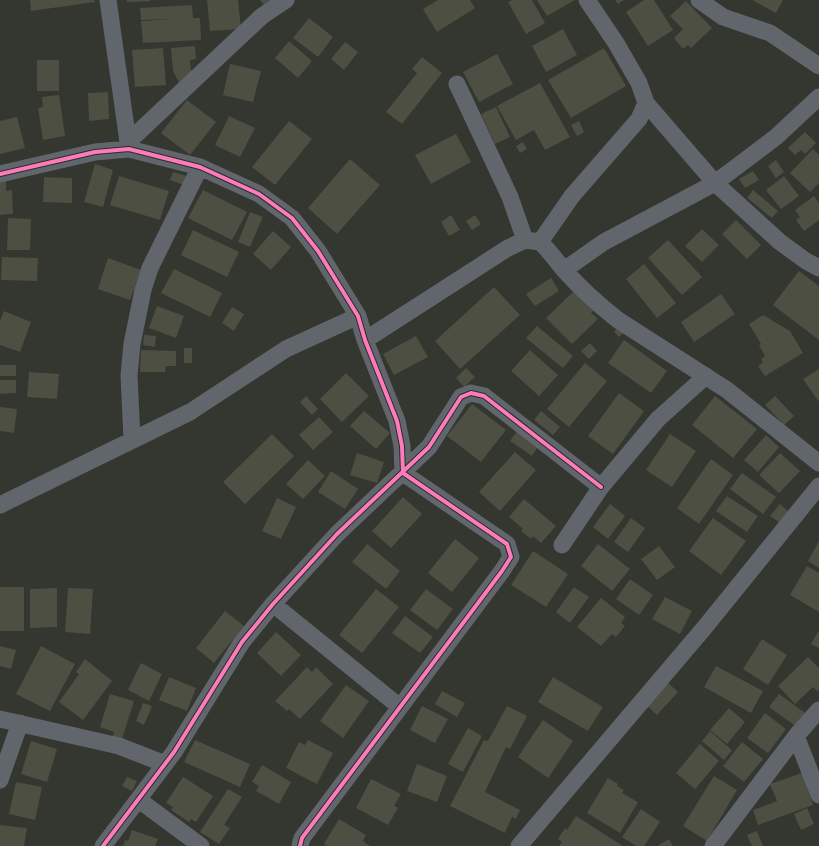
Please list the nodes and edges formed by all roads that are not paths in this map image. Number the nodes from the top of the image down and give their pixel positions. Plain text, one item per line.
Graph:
1 (108, 0) edge
2 (286, 0) edge
3 (587, 0) edge
4 (699, 0) edge
5 (819, 66) edge
6 (457, 84) dead end
7 (819, 97) edge
8 (646, 103) junction
9 (128, 146) junction
10 (200, 167) junction
11 (0, 174) edge
12 (714, 183) junction
13 (533, 241) junction
14 (819, 268) edge
15 (564, 270) junction
16 (358, 316) junction
17 (365, 340) junction
18 (706, 376) junction
19 (132, 440) junction
20 (819, 463) edge
21 (403, 473) junction
22 (819, 486) edge
23 (601, 487) junction
24 (0, 505) edge
25 (562, 545) dead end
26 (273, 604) junction
27 (400, 707) junction
28 (819, 710) edge
29 (0, 719) edge
30 (20, 723) junction
31 (796, 736) junction
32 (165, 764) junction
33 (0, 780) edge
34 (819, 795) edge
35 (139, 800) junction
36 (103, 846) edge
37 (201, 846) edge
38 (300, 846) edge
39 (519, 846) edge
40 (713, 846) edge

1 - 9 street
2 - 9 street
3 - 8 street
4 - 5 street
6 - 13 street
7 - 12 street
8 - 12 street
8 - 13 street
9 - 10 street
9 - 11 street
10 - 16 street
10 - 19 street
12 - 14 street
12 - 15 street
13 - 15 street
13 - 17 street
15 - 18 street
16 - 17 street
16 - 19 street
17 - 21 street
18 - 20 street
18 - 23 street
19 - 24 street
21 - 23 street
21 - 26 street
21 - 27 street
22 - 39 street
23 - 25 street
26 - 27 street
26 - 32 street
27 - 38 street
28 - 31 street
29 - 30 street
30 - 32 street
30 - 33 street
31 - 34 street
31 - 40 street
32 - 35 street
35 - 36 street
35 - 37 street

